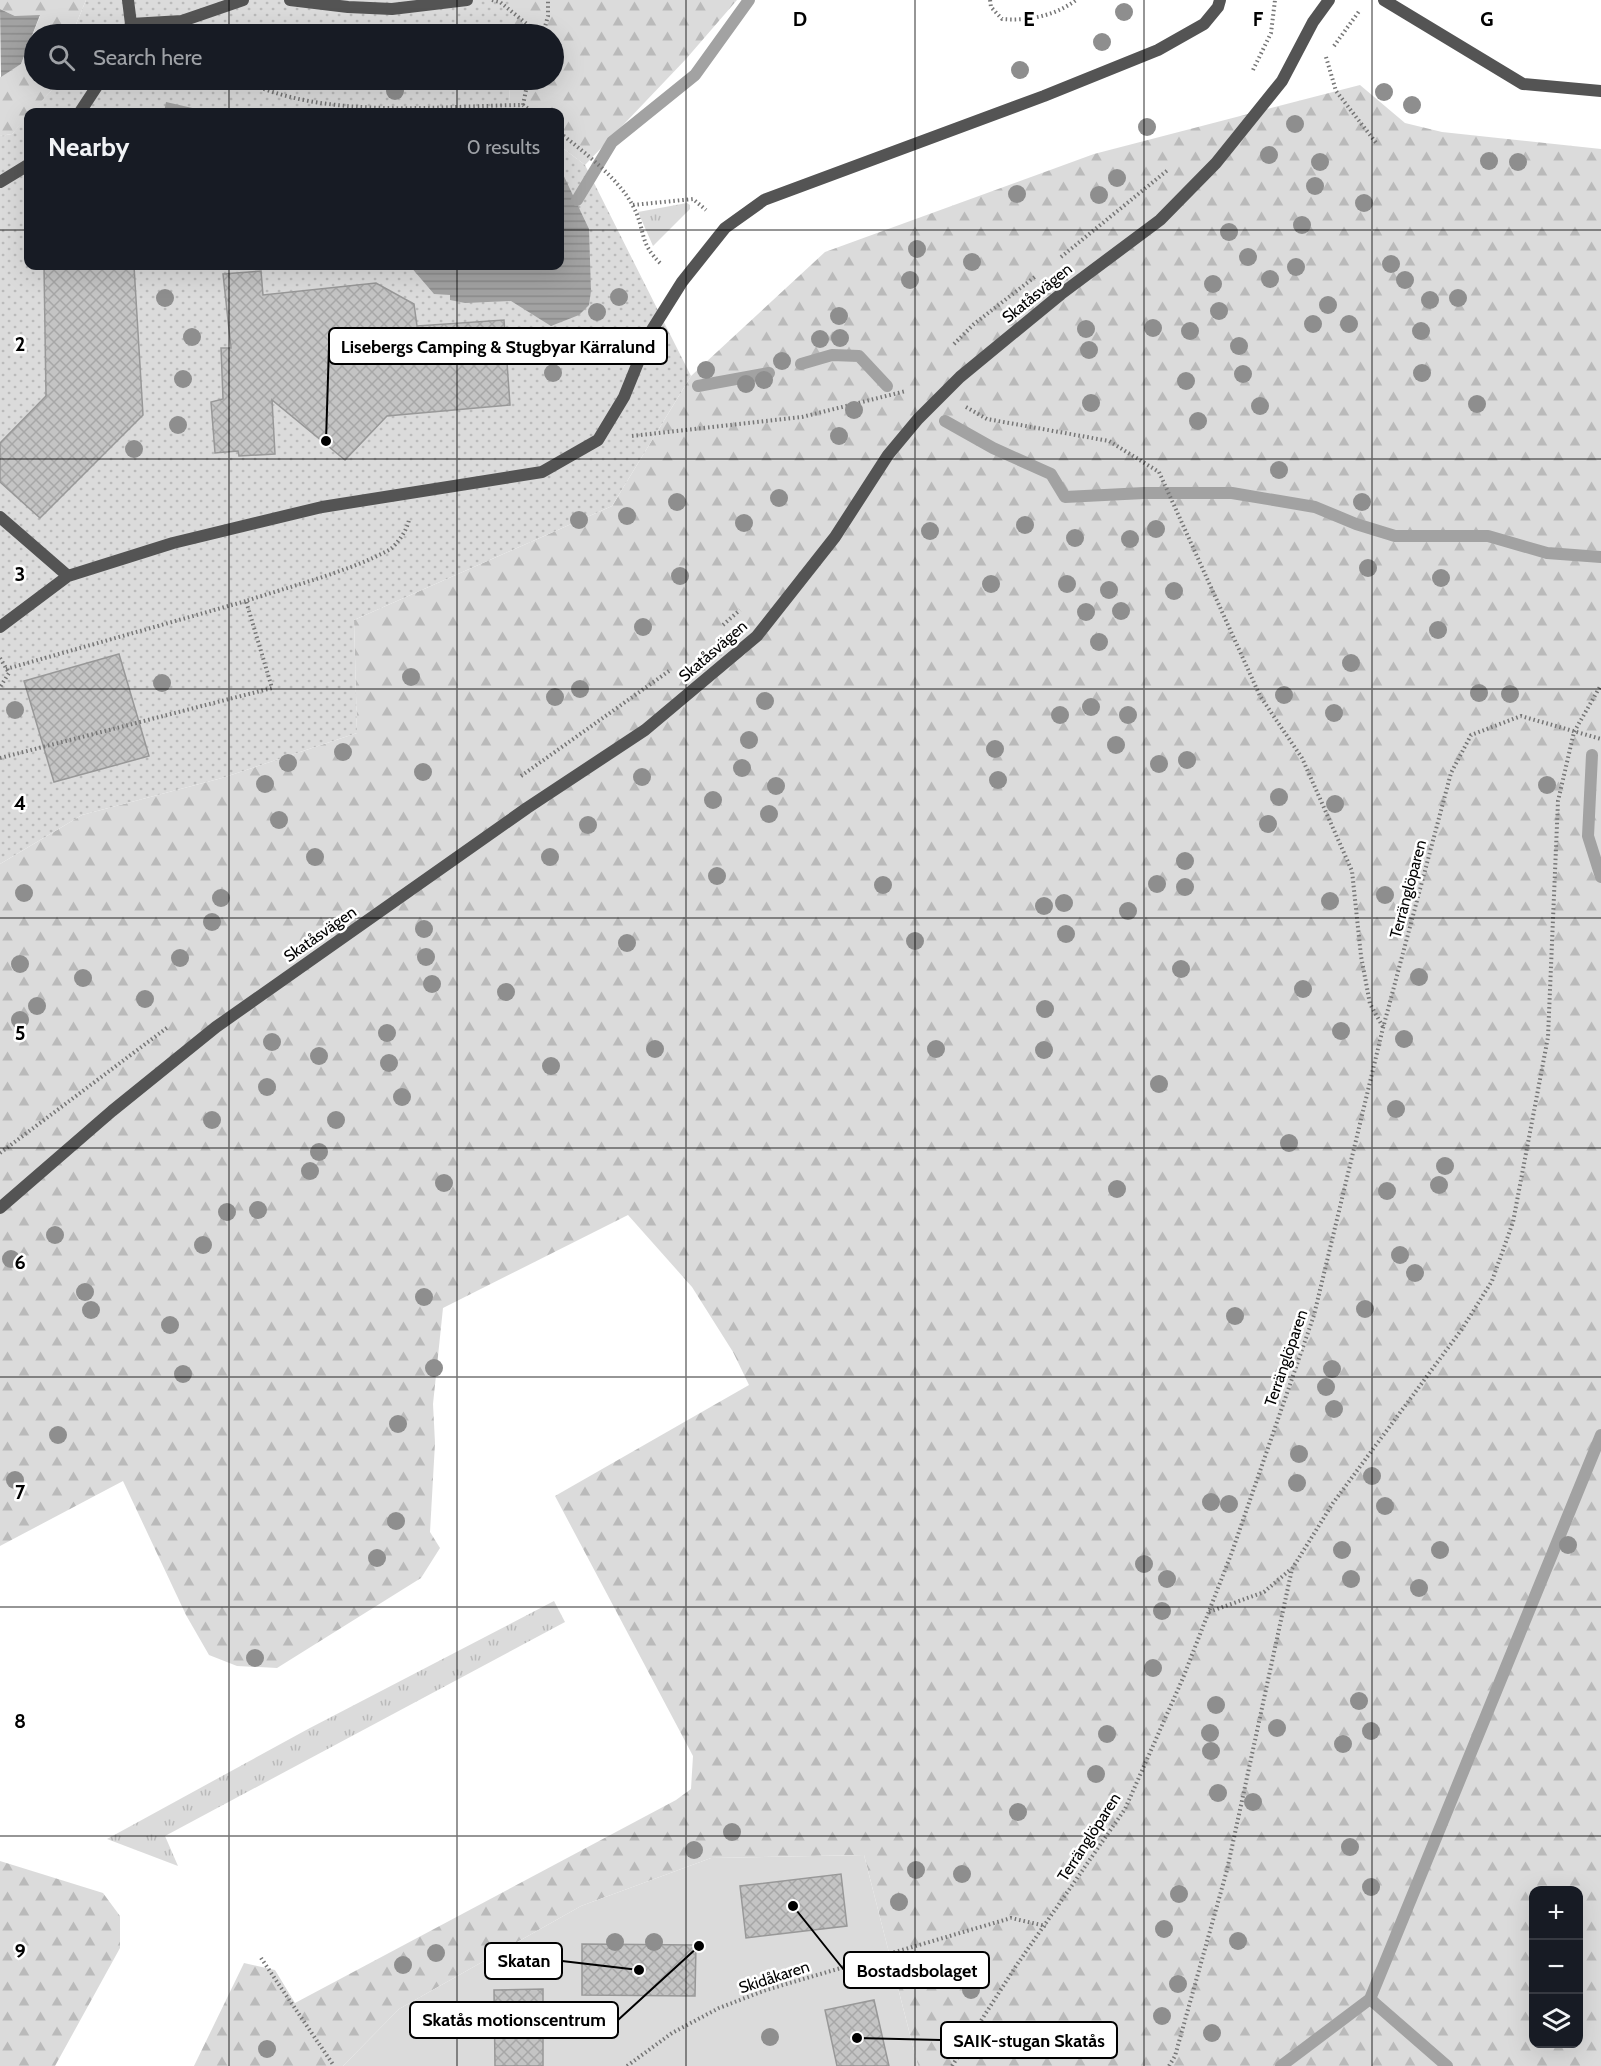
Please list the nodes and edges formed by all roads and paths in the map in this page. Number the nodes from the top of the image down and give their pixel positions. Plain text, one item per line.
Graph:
1 (128, 0) edge
2 (243, 0) edge
3 (290, 0) edge
4 (467, 0) edge
5 (489, 0) edge
6 (548, 0) edge
7 (990, 0) edge
8 (1076, 0) edge
9 (1220, 0) edge
10 (1275, 0) edge
11 (1329, 0) edge
12 (1367, 0) edge
13 (1384, 0) edge
14 (129, 24) edge
15 (162, 24) edge
16 (528, 24) edge
17 (543, 24) edge
18 (1250, 76) dead end
19 (95, 90) edge
20 (276, 90) edge
21 (526, 90) edge
22 (1601, 91) edge
23 (523, 105) junction
24 (83, 108) edge
25 (527, 108) edge
26 (564, 136) edge
27 (1377, 144) dead end
28 (1174, 164) dead end
29 (24, 167) edge
30 (0, 182) edge
31 (633, 205) junction
32 (725, 228) junction
33 (1054, 261) dead end
34 (1046, 268) dead end
35 (682, 282) junction
36 (949, 349) dead end
37 (907, 391) dead end
38 (876, 399) dead end
39 (902, 399) dead end
40 (972, 412) dead end
41 (598, 440) junction
42 (410, 494) junction
43 (0, 517) edge
44 (68, 576) junction
45 (246, 601) junction
46 (741, 609) dead end
47 (0, 627) edge
48 (715, 633) dead end
49 (0, 658) edge
50 (6, 669) junction
51 (670, 670) dead end
52 (1601, 685) edge
53 (0, 687) edge
54 (1574, 732) junction
55 (1601, 739) edge
56 (0, 758) edge
57 (514, 781) dead end
58 (171, 1025) dead end
59 (1383, 1028) junction
60 (0, 1153) edge
61 (0, 1208) edge
62 (1292, 1569) junction
63 (1209, 1612) junction
64 (1046, 1926) junction
65 (261, 1958) dead end
66 (334, 2066) edge
67 (627, 2066) edge
68 (952, 2066) edge
69 (1169, 2066) edge

1 - 14 street
2 - 15 street
3 - 4 street
5 - 16 path
6 - 17 path
7 - 8 path
9 - 32 street
10 - 18 path
11 - 61 street, Skatåsvägen
12 - 27 path
13 - 22 street
19 - 24 street
20 - 23 path
21 - 23 path
23 - 25 path
26 - 31 path
28 - 33 path
29 - 30 street
31 - 32 path
31 - 35 path
32 - 35 street
34 - 36 path
35 - 41 street
37 - 39 path
38 - 41 path
40 - 59 path
41 - 42 street
42 - 44 street
42 - 45 path
43 - 44 street
44 - 47 street
45 - 50 path
45 - 56 path
46 - 48 path
49 - 50 path
50 - 53 path
51 - 57 path
52 - 54 path
54 - 55 path, Terränglöparen
54 - 59 path, Terränglöparen
54 - 62 path
58 - 60 path
59 - 63 path, Terränglöparen
62 - 63 path
62 - 69 path
63 - 64 path, Terränglöparen
64 - 67 path, Skidåkaren
64 - 68 path, Terränglöparen
65 - 66 path

